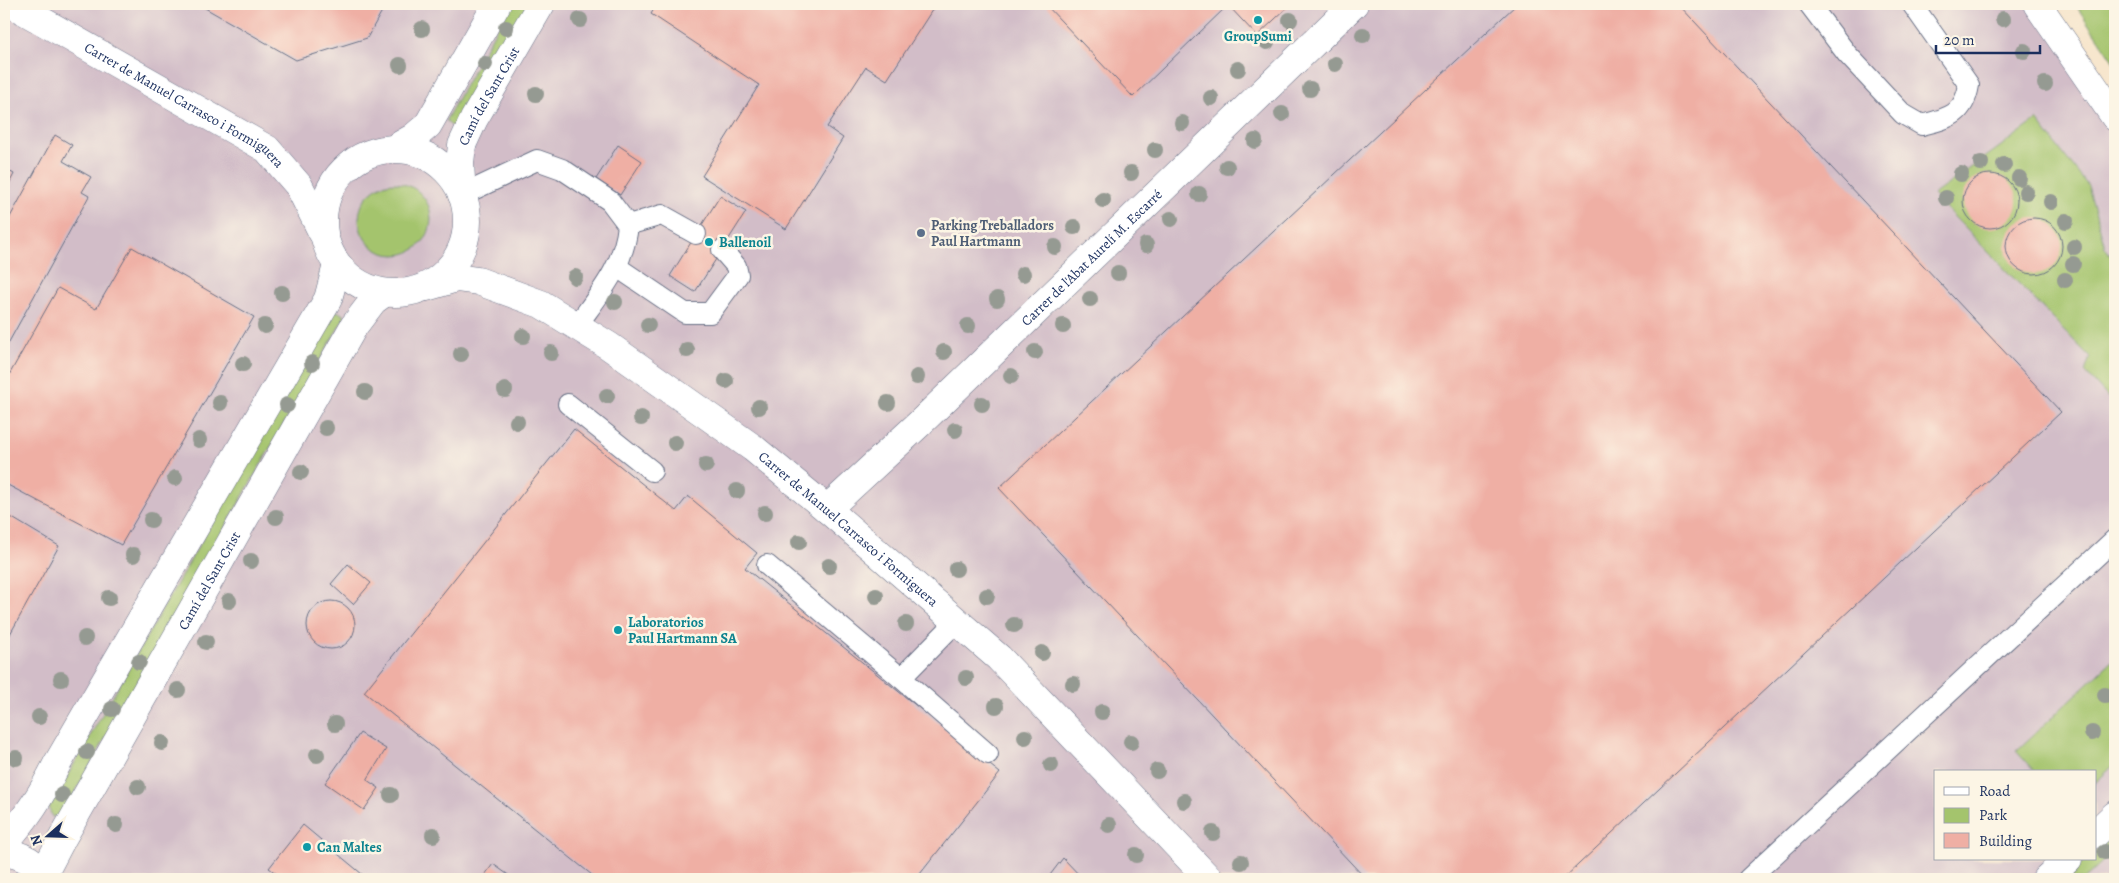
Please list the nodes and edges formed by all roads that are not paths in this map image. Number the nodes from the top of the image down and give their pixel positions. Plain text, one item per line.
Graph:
1 (12, 4) edge
2 (497, 4) edge
3 (541, 4) edge
4 (1354, 4) edge
5 (1809, 4) edge
6 (1912, 4) edge
7 (2037, 4) edge
8 (2115, 117) edge
9 (394, 148) junction
10 (462, 195) junction
11 (628, 225) junction
12 (696, 234) dead end
13 (324, 238) junction
14 (722, 250) dead end
15 (338, 265) junction
16 (617, 267) junction
17 (426, 287) junction
18 (384, 293) junction
19 (576, 327) junction
20 (568, 404) dead end
21 (652, 471) dead end
22 (827, 508) junction
23 (2115, 539) edge
24 (767, 565) dead end
25 (958, 620) junction
26 (901, 678) junction
27 (988, 754) dead end
28 (2115, 815) edge
29 (2096, 833) edge
30 (4, 843) edge
31 (4, 853) edge
32 (2067, 860) edge
33 (44, 877) edge
34 (1209, 879) edge
35 (1748, 879) edge
36 (2046, 879) edge

1 - 13 street, Carrer de Manuel Carrasco i Formiguera
2 - 9 street
3 - 10 street, Camí del Sant Crist
4 - 22 street, Carrer de l'Abat Aurelí M. Escarré
5 - 6 lane
7 - 8 street
9 - 10 street
9 - 13 street
10 - 11 lane
10 - 17 street
11 - 12 lane
11 - 16 lane
13 - 15 street
14 - 16 lane
15 - 18 street
15 - 30 street
16 - 19 lane
17 - 18 street
17 - 19 street, Carrer de Manuel Carrasco i Formiguera
18 - 33 street, Camí del Sant Crist
19 - 22 street, Carrer de Manuel Carrasco i Formiguera
20 - 21 lane
22 - 25 street, Carrer de Manuel Carrasco i Formiguera
23 - 35 lane
24 - 26 lane
25 - 26 lane
25 - 34 street, Carrer de Manuel Carrasco i Formiguera
26 - 27 lane
28 - 29 street
31 - 33 street
32 - 36 street

